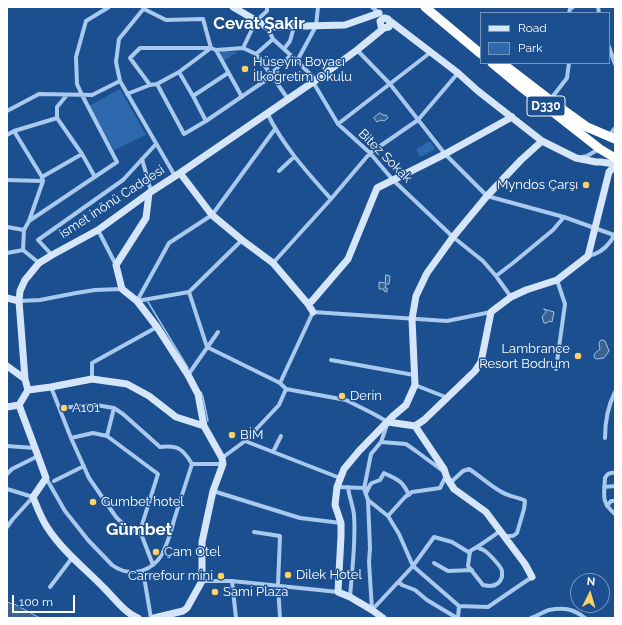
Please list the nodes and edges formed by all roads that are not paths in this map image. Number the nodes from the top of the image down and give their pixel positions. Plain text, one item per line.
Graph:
1 (109, 7) edge
2 (233, 7) edge
3 (267, 7) edge
4 (318, 7) edge
5 (372, 7) edge
6 (425, 7) edge
7 (434, 7) edge
8 (145, 8) edge
9 (379, 13) junction
10 (256, 21) junction
11 (386, 24) junction
12 (316, 26) junction
13 (294, 27) junction
14 (267, 28) junction
15 (273, 39) junction
16 (480, 45) edge
17 (211, 48) junction
18 (243, 48) junction
19 (284, 49) junction
20 (216, 50) junction
21 (357, 50) junction
22 (610, 51) edge
23 (431, 52) junction
24 (480, 53) edge
25 (256, 54) junction
26 (291, 55) junction
27 (297, 61) junction
28 (493, 64) edge
29 (503, 64) edge
30 (569, 64) edge
31 (615, 64) edge
32 (179, 72) junction
33 (228, 73) junction
34 (458, 73) junction
35 (272, 76) junction
36 (120, 81) junction
37 (314, 81) junction
38 (157, 84) junction
39 (390, 84) junction
40 (150, 85) junction
41 (127, 94) junction
42 (67, 95) junction
43 (82, 95) junction
44 (193, 96) junction
45 (242, 98) junction
46 (288, 99) junction
47 (550, 100) junction
48 (7, 111) edge
49 (267, 113) junction
50 (512, 117) junction
51 (57, 118) junction
52 (418, 120) junction
53 (206, 121) junction
54 (338, 124) junction
55 (615, 128) edge
56 (275, 129) junction
57 (14, 131) junction
58 (7, 135) edge
59 (612, 137) edge
60 (542, 141) junction
61 (156, 144) junction
62 (600, 149) junction
63 (370, 153) junction
64 (82, 154) junction
65 (445, 154) junction
66 (294, 157) junction
67 (576, 158) junction
68 (615, 158) edge
69 (142, 159) junction
70 (615, 165) edge
71 (278, 171) dead end
72 (177, 174) junction
73 (95, 177) junction
74 (43, 179) junction
75 (7, 180) edge
76 (393, 180) junction
77 (150, 192) junction
78 (487, 196) junction
79 (331, 199) junction
80 (212, 215) junction
81 (564, 217) junction
82 (29, 221) junction
83 (7, 227) edge
84 (594, 228) junction
85 (24, 230) junction
86 (98, 230) junction
87 (614, 234) edge
88 (453, 237) junction
89 (242, 240) junction
90 (23, 250) junction
91 (7, 253) edge
92 (52, 255) junction
93 (588, 256) junction
94 (40, 263) junction
95 (273, 263) junction
96 (116, 265) junction
97 (496, 276) junction
98 (557, 280) junction
99 (122, 289) junction
100 (189, 292) junction
101 (511, 297) junction
102 (7, 298) edge
103 (19, 301) junction
104 (137, 301) junction
105 (308, 304) junction
106 (313, 312) junction
107 (491, 312) junction
108 (412, 319) junction
109 (156, 327) junction
110 (218, 332) dead end
111 (206, 347) junction
112 (331, 360) dead end
113 (7, 366) edge
114 (556, 369) dead end
115 (188, 375) junction
116 (414, 375) junction
117 (92, 378) junction
118 (24, 379) junction
119 (280, 383) junction
120 (415, 385) junction
121 (52, 387) junction
122 (286, 389) junction
123 (28, 390) junction
124 (615, 392) edge
125 (448, 398) junction
126 (19, 405) junction
127 (7, 407) edge
128 (60, 408) junction
129 (114, 408) junction
130 (388, 422) junction
131 (204, 426) junction
132 (415, 426) junction
133 (107, 436) junction
134 (281, 436) dead end
135 (71, 438) junction
136 (605, 438) dead end
137 (245, 441) junction
138 (381, 442) junction
139 (7, 446) edge
140 (35, 448) junction
141 (273, 452) junction
142 (38, 456) junction
143 (222, 461) junction
144 (192, 464) junction
145 (84, 466) junction
146 (615, 473) edge
147 (7, 474) edge
148 (447, 477) junction
149 (46, 478) junction
150 (340, 478) junction
151 (54, 480) dead end
152 (615, 486) edge
153 (337, 487) junction
154 (348, 487) junction
155 (604, 487) junction
156 (365, 488) junction
157 (7, 489) edge
158 (213, 492) junction
159 (366, 493) junction
160 (409, 494) junction
161 (33, 497) junction
162 (368, 500) junction
163 (615, 501) edge
164 (607, 506) junction
165 (615, 514) edge
166 (388, 516) junction
167 (341, 523) junction
168 (7, 528) edge
169 (140, 531) junction
170 (254, 532) dead end
171 (502, 533) junction
172 (477, 547) junction
173 (470, 553) junction
174 (72, 558) junction
175 (434, 563) dead end
176 (153, 565) junction
177 (413, 566) junction
178 (472, 570) junction
179 (143, 571) junction
180 (532, 577) joint
181 (202, 581) junction
182 (232, 582) junction
183 (398, 582) junction
184 (278, 585) junction
185 (50, 587) dead end
186 (338, 592) junction
187 (350, 597) junction
188 (459, 606) junction
189 (372, 610) junction
190 (380, 617) edge
191 (138, 618) edge
192 (151, 618) edge
193 (154, 618) edge
194 (236, 618) edge
195 (280, 618) edge
196 (457, 618) edge
197 (531, 618) edge
198 (585, 618) edge

1 - 43 street
2 - 10 street
3 - 10 street
4 - 12 street
5 - 9 street
6 - 24 highway
7 - 16 highway
8 - 17 street
8 - 36 street
9 - 11 street
9 - 12 street
10 - 14 street
10 - 18 street
11 - 21 street, ismet inönü Caddesi
11 - 23 street
12 - 13 street
12 - 27 street
13 - 14 street
13 - 19 street
14 - 15 street, Bitez Sokak
15 - 19 street, Bitez Sokak
15 - 25 street
17 - 20 street
17 - 32 street
17 - 40 street
18 - 20 street
18 - 25 street
19 - 26 street, Bitez Sokak
20 - 33 street
21 - 37 street, ismet inönü Caddesi
21 - 39 street
22 - 31 street
23 - 34 street
23 - 39 street
25 - 35 street
26 - 27 street, Bitez Sokak
26 - 35 street
27 - 37 street, Bitez Sokak
28 - 62 highway, D330
29 - 47 highway, D330
30 - 47 street
32 - 38 street
32 - 44 street
33 - 44 street
33 - 45 street
34 - 50 street
34 - 52 street
35 - 45 street
35 - 46 street
36 - 41 street
36 - 43 street
37 - 46 street, ismet inönü Caddesi
37 - 54 street, Bitez Sokak
38 - 40 street
38 - 53 street
39 - 52 street
39 - 54 street
40 - 41 street
41 - 61 street
42 - 43 street
42 - 48 street
42 - 51 street
43 - 73 street
44 - 53 street
45 - 53 street
46 - 49 street, ismet inönü Caddesi
47 - 59 highway, D330
49 - 56 street
49 - 72 street, ismet inönü Caddesi
50 - 60 street
50 - 65 street
51 - 57 street
51 - 64 street
52 - 63 street
52 - 65 street
54 - 63 street, Bitez Sokak
55 - 59 street
56 - 66 street
56 - 80 street
57 - 58 street
57 - 74 street
59 - 62 highway
60 - 67 street
60 - 78 street
61 - 69 street
61 - 72 street
62 - 67 street
62 - 68 highway, D330
63 - 76 street, Bitez Sokak
63 - 79 street
64 - 73 street
64 - 74 street
65 - 76 street
65 - 78 street
66 - 71 street
66 - 79 street
67 - 70 street
69 - 77 street
69 - 92 street
70 - 84 street
72 - 77 street, ismet inönü Caddesi
72 - 80 street
73 - 82 street
74 - 75 street
74 - 82 street
76 - 88 street, Bitez Sokak
76 - 105 street
77 - 86 street, ismet inönü Caddesi
77 - 96 street
78 - 81 street
78 - 88 street
79 - 95 street
80 - 89 street
80 - 104 street
81 - 84 street
81 - 97 street
82 - 85 street
83 - 85 street
84 - 87 street
84 - 93 street
85 - 90 street
86 - 92 street, ismet inönü Caddesi
86 - 96 street
87 - 93 street
88 - 97 street, Bitez Sokak
88 - 108 street
89 - 95 street
89 - 100 street
90 - 91 street
90 - 94 street
92 - 94 street, ismet inönü Caddesi
93 - 98 street
94 - 103 street, ismet inönü Caddesi
95 - 105 street
96 - 99 street
97 - 101 street, Bitez Sokak
98 - 101 street
98 - 114 street
99 - 103 street
99 - 104 street
100 - 104 street
100 - 111 street
101 - 107 street
102 - 103 street
103 - 118 street, ismet inönü Caddesi
104 - 109 street
105 - 106 street
106 - 108 street
106 - 119 street
107 - 108 street
107 - 125 street
108 - 116 street
109 - 115 street
109 - 117 street
110 - 111 street
111 - 115 street
111 - 119 street
112 - 116 street
113 - 118 street
115 - 131 street
116 - 120 street
117 - 121 street
117 - 131 street
118 - 123 street, ismet inönü Caddesi
119 - 122 street
120 - 125 street
120 - 130 street
121 - 123 street
121 - 128 street
122 - 130 street
122 - 137 street
123 - 126 street
124 - 136 street
125 - 132 street
126 - 127 street
126 - 140 street
128 - 129 street
128 - 135 street
129 - 133 street
129 - 144 street
130 - 132 street
130 - 138 street
130 - 150 street
131 - 143 street
132 - 148 street
133 - 135 street
133 - 169 street
134 - 141 street
135 - 145 street
137 - 141 street
137 - 143 street
138 - 148 street
138 - 156 street
139 - 140 street
140 - 142 street
141 - 150 street
142 - 147 street
142 - 149 street
143 - 144 street
143 - 158 street
144 - 176 street
145 - 151 street
145 - 169 street
146 - 155 street
148 - 160 street
148 - 171 street
148 - 171 street
149 - 161 street
149 - 179 street
150 - 153 street
152 - 155 street
153 - 154 street
153 - 167 street
154 - 156 street
154 - 187 street
155 - 164 street
156 - 159 street
157 - 161 street
158 - 167 street
158 - 181 street
159 - 160 street
159 - 162 street
160 - 166 street
161 - 168 street
161 - 174 street
162 - 166 street
162 - 189 street
163 - 164 street
164 - 165 street
166 - 177 street
167 - 186 street
169 - 176 street
170 - 184 street
171 - 172 street
171 - 180 street
172 - 173 street
172 - 178 street
173 - 177 street
173 - 178 street
174 - 185 street
174 - 191 street
175 - 178 street
176 - 179 street
177 - 183 street
177 - 188 street
179 - 192 street
180 - 188 street
181 - 182 street
181 - 193 street
182 - 184 street
182 - 194 street
183 - 189 street
183 - 196 street
184 - 186 street
184 - 195 street
186 - 187 street
187 - 189 street
188 - 196 street
189 - 190 street
197 - 198 street

